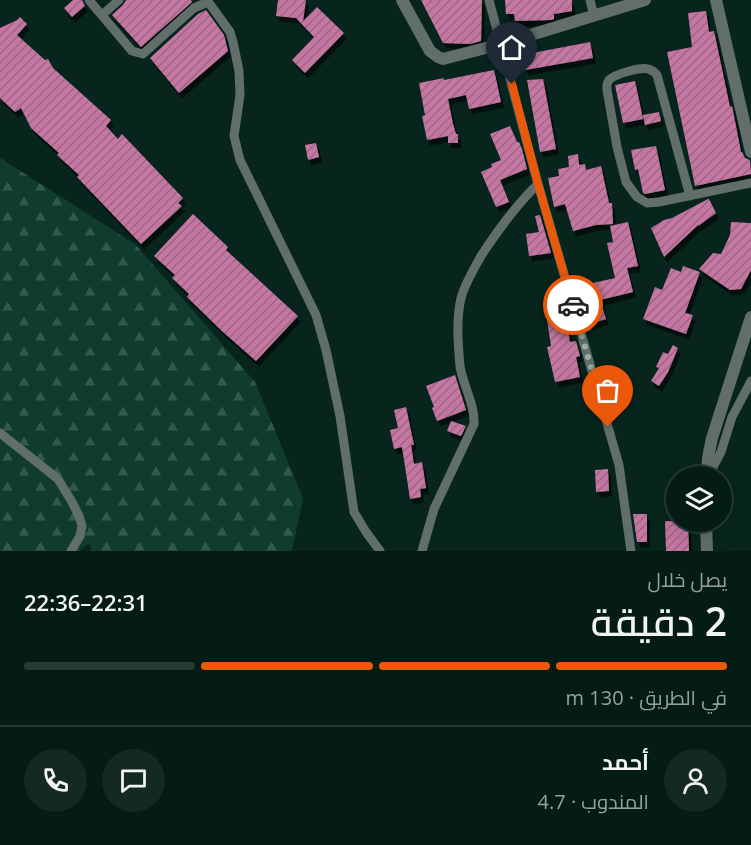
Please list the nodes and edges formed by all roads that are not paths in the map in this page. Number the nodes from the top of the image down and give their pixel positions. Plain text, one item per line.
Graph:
1 (89, 0) edge
2 (119, 0) edge
3 (402, 0) edge
4 (489, 0) edge
5 (590, 0) edge
6 (645, 0) edge
7 (716, 0) edge
8 (207, 1) edge
9 (191, 4) edge
10 (102, 15) junction
11 (594, 16) junction
12 (501, 44) junction
13 (751, 152) edge
14 (751, 183) edge
15 (538, 184) junction
16 (690, 196) junction
17 (751, 317) edge
18 (751, 381) edge
19 (0, 433) edge
20 (708, 466) edge
21 (713, 466) edge
22 (706, 532) edge
23 (71, 551) edge
24 (380, 551) edge
25 (422, 551) edge
26 (631, 551) edge
27 (707, 551) edge

1 - 10 street
2 - 10 street
3 - 12 street
4 - 12 street
5 - 11 street
6 - 11 street
7 - 13 street
8 - 9 street
8 - 24 street
9 - 10 street
11 - 12 street
12 - 15 street
14 - 16 street
15 - 25 street
15 - 26 street
16 - 16 street
17 - 20 street
18 - 21 street
19 - 23 street
22 - 27 street

